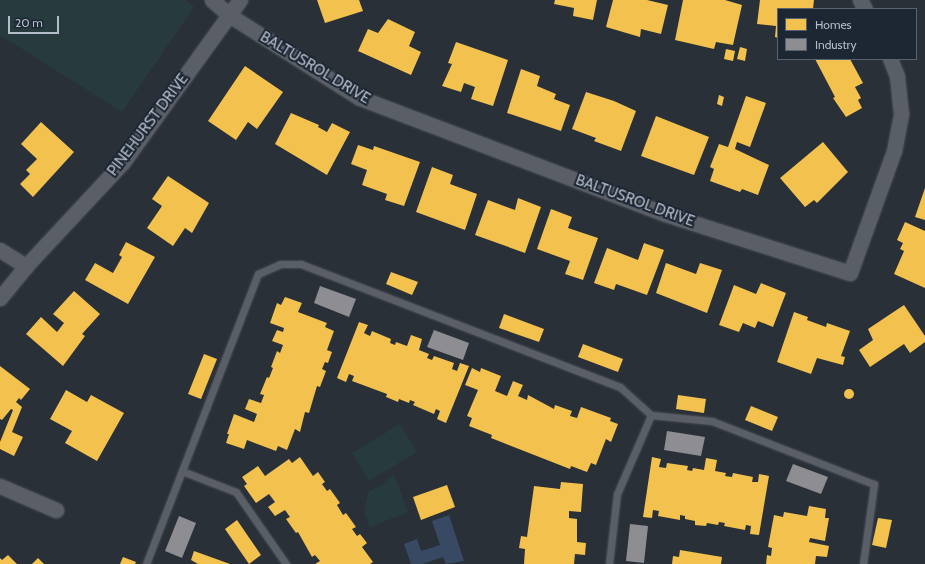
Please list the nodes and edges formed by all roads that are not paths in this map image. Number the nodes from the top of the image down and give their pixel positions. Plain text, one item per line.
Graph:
1 (212, 0) edge
2 (240, 0) edge
3 (229, 15) junction
4 (890, 60) edge
5 (0, 250) edge
6 (26, 266) junction
7 (0, 298) edge
8 (650, 415) junction
9 (182, 471) junction
10 (0, 486) edge
11 (56, 510) dead end
12 (146, 564) edge
13 (286, 564) edge
14 (609, 564) edge
15 (863, 564) edge

1 - 3 street
2 - 3 street, PINEHURST DRIVE
3 - 4 street, BALTUSROL DRIVE
3 - 6 street, PINEHURST DRIVE
5 - 6 street
6 - 7 street, PINEHURST DRIVE
8 - 9 lane
8 - 14 lane
8 - 15 lane
9 - 12 lane
9 - 13 lane
10 - 11 street

